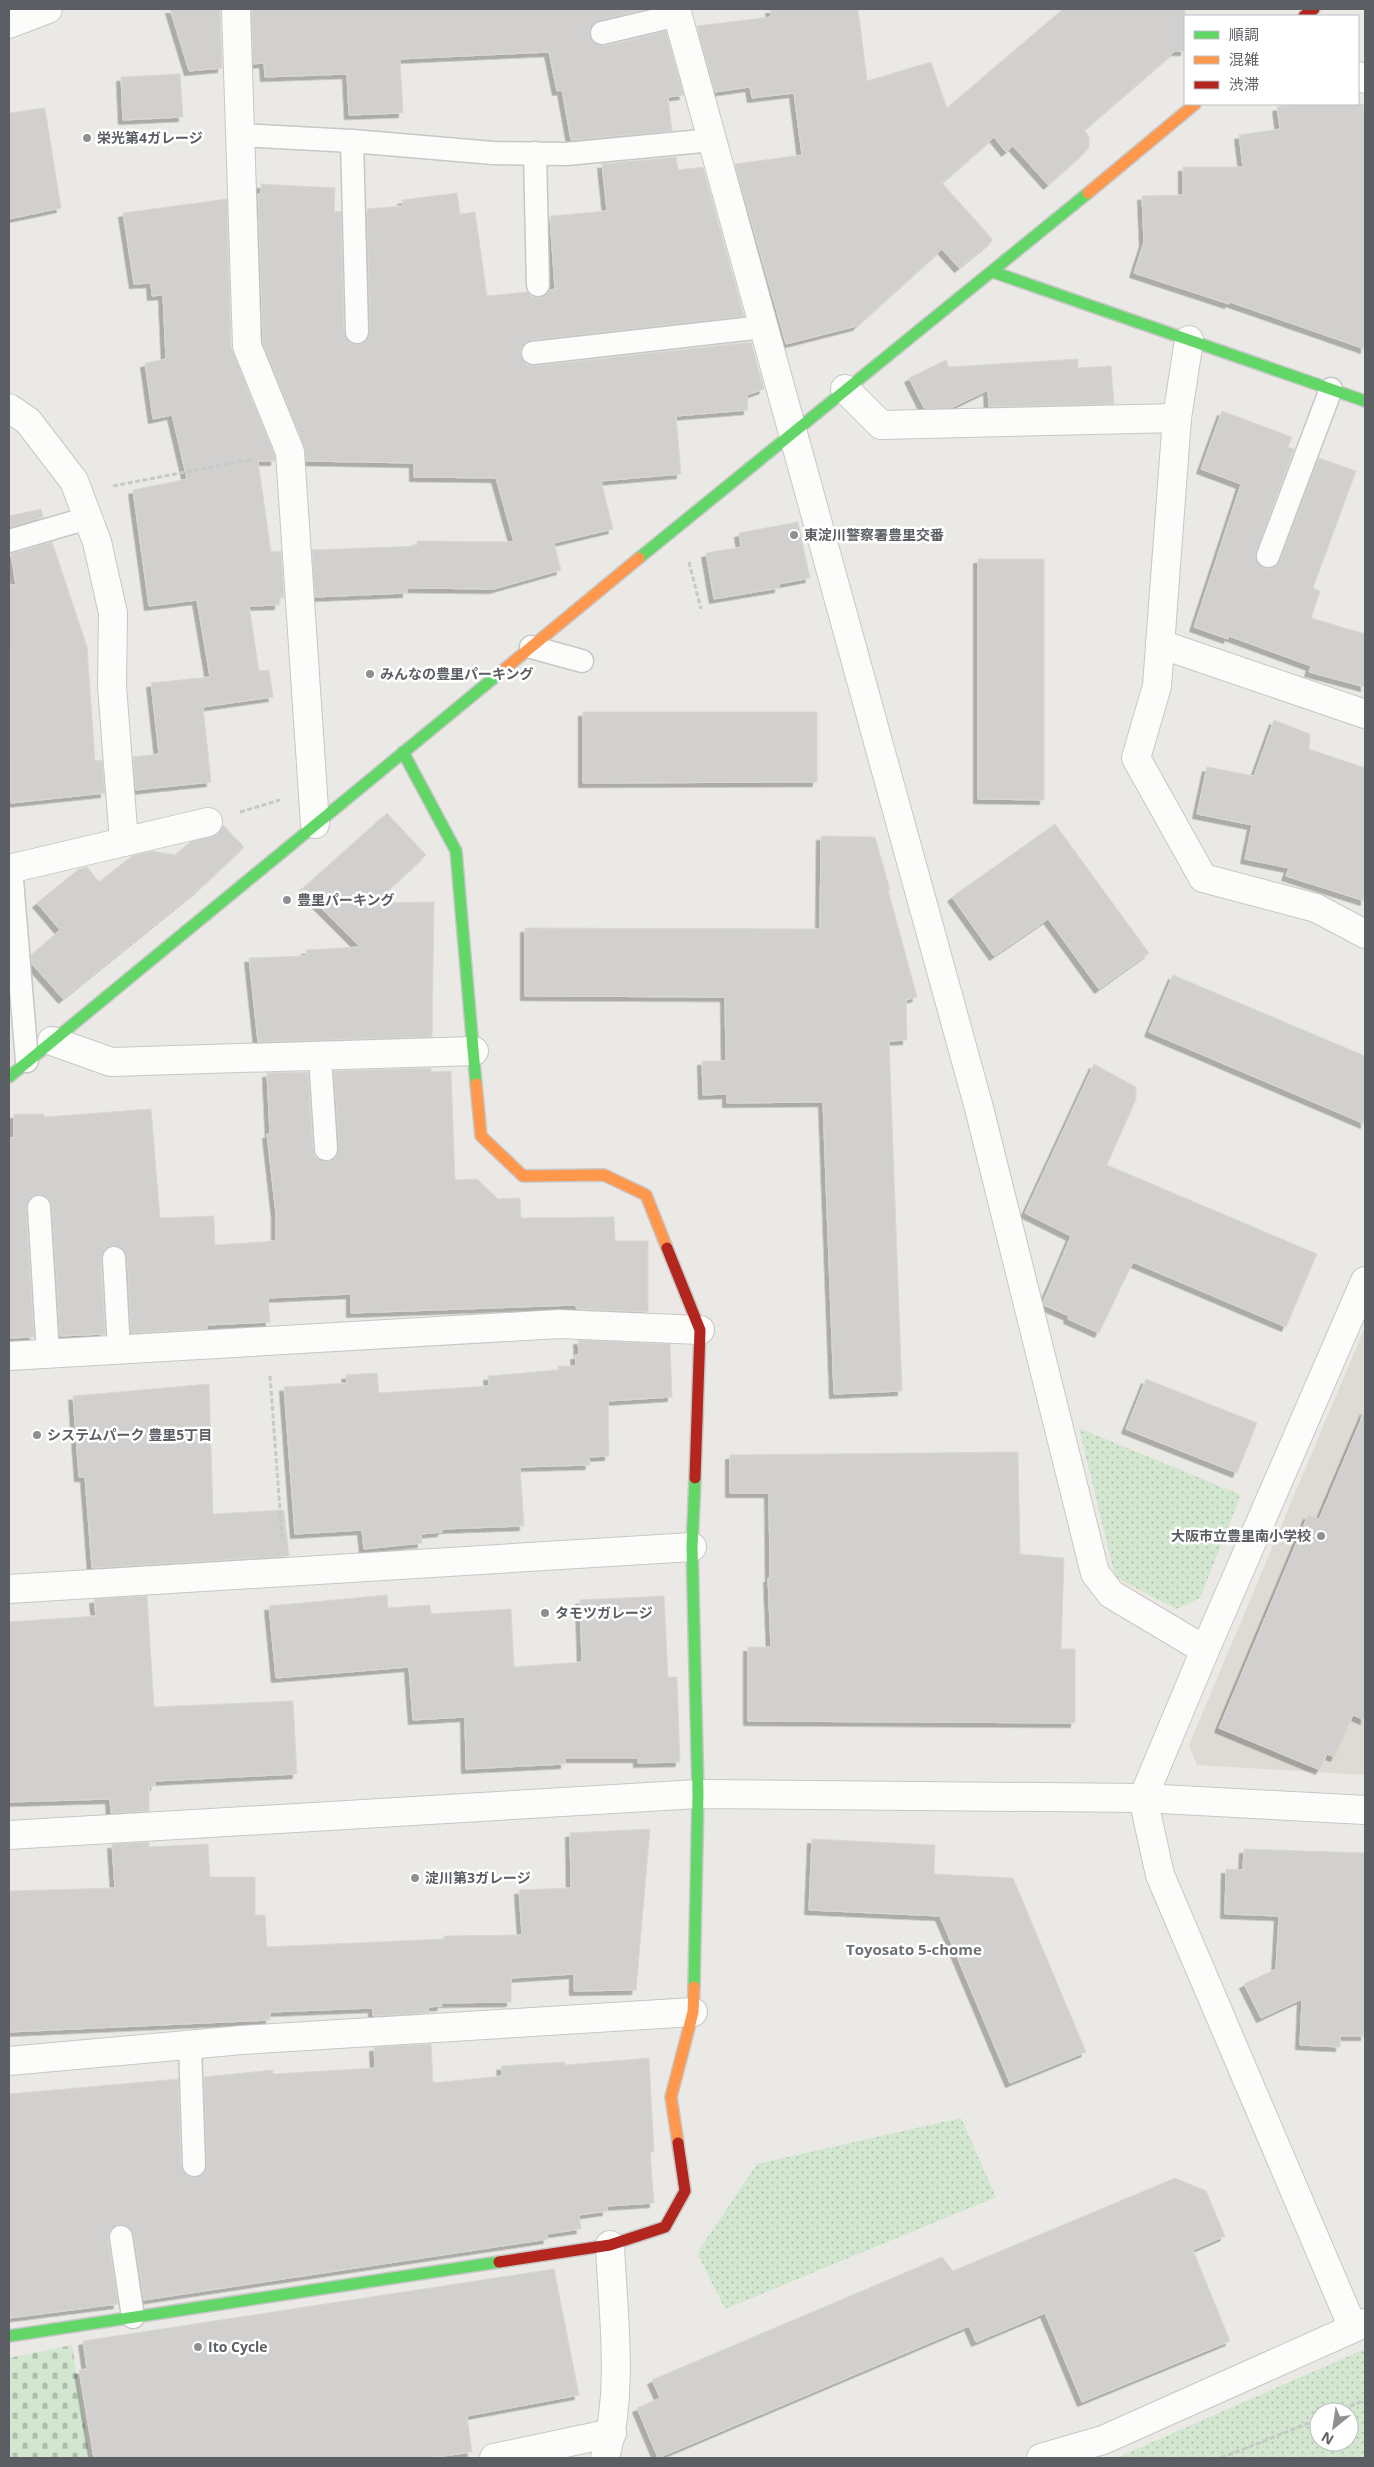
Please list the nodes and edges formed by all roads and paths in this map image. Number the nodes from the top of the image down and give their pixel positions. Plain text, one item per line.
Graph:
1 (48, 9) edge
2 (236, 9) edge
3 (677, 12) edge
4 (9, 24) edge
5 (602, 33) dead end
6 (1194, 105) edge
7 (242, 135) junction
8 (712, 140) junction
9 (352, 141) junction
10 (535, 153) junction
11 (992, 272) junction
12 (538, 286) dead end
13 (763, 327) junction
14 (357, 332) dead end
15 (1189, 340) junction
16 (533, 353) dead end
17 (845, 388) junction
18 (1330, 389) junction
19 (1365, 401) edge
20 (9, 408) edge
21 (1177, 418) junction
22 (792, 434) junction
23 (290, 452) junction
24 (83, 506) junction
25 (9, 541) edge
26 (686, 552) dead end
27 (1268, 556) dead end
28 (701, 609) dead end
29 (1160, 644) junction
30 (531, 647) junction
31 (582, 660) dead end
32 (1365, 714) edge
33 (403, 752) junction
34 (313, 789) junction
35 (208, 822) joint
36 (315, 824) junction
37 (124, 842) junction
38 (10, 868) edge
39 (1365, 934) edge
40 (52, 1041) junction
41 (474, 1051) junction
42 (320, 1056) junction
43 (27, 1061) junction
44 (9, 1077) edge
45 (326, 1149) dead end
46 (39, 1207) dead end
47 (114, 1258) dead end
48 (1365, 1281) edge
49 (700, 1330) junction
50 (267, 1341) junction
51 (119, 1350) junction
52 (48, 1354) junction
53 (9, 1356) edge
54 (692, 1548) junction
55 (285, 1572) junction
56 (9, 1589) edge
57 (1205, 1650) junction
58 (698, 1794) junction
59 (1143, 1798) junction
60 (1365, 1810) edge
61 (9, 1835) edge
62 (693, 2012) junction
63 (190, 2045) junction
64 (9, 2061) edge
65 (194, 2165) dead end
66 (121, 2237) dead end
67 (610, 2245) junction
68 (134, 2317) junction
69 (1359, 2326) edge
70 (9, 2336) edge
71 (1309, 2423) edge
72 (608, 2446) edge
73 (494, 2458) edge
74 (1041, 2458) edge
75 (1221, 2458) edge

1 - 4 street
2 - 7 street
3 - 5 lane
3 - 8 street
6 - 11 street
7 - 9 lane
7 - 23 street
8 - 10 lane
8 - 13 street
9 - 10 lane
9 - 14 lane
10 - 12 lane
11 - 15 street
11 - 17 street
13 - 16 lane
13 - 22 street
15 - 18 street
15 - 21 street
17 - 21 street
17 - 22 street
18 - 19 street
18 - 27 lane
20 - 24 street
21 - 29 street
22 - 30 street
22 - 57 street
23 - 24 path
23 - 34 street
24 - 25 lane
24 - 37 street
26 - 28 path
29 - 32 street
29 - 39 street
30 - 31 lane
30 - 33 street
33 - 36 street
33 - 41 street
34 - 35 path
34 - 36 street
35 - 37 street
36 - 40 street
37 - 38 street
38 - 43 lane
40 - 42 street
40 - 43 street
41 - 42 street
41 - 49 street
42 - 45 lane
43 - 44 street
46 - 52 lane
47 - 51 lane
48 - 57 street
49 - 50 street
49 - 54 street
50 - 51 street
50 - 55 path
51 - 52 street
52 - 53 street
54 - 55 street
54 - 58 street
55 - 56 street
57 - 59 street
58 - 59 street
58 - 61 street
58 - 62 street
59 - 60 street
59 - 69 street
62 - 63 street
62 - 67 street
63 - 64 street
63 - 65 lane
66 - 68 lane
67 - 68 street
67 - 72 street
68 - 70 street
69 - 74 street
71 - 75 path
72 - 73 street

